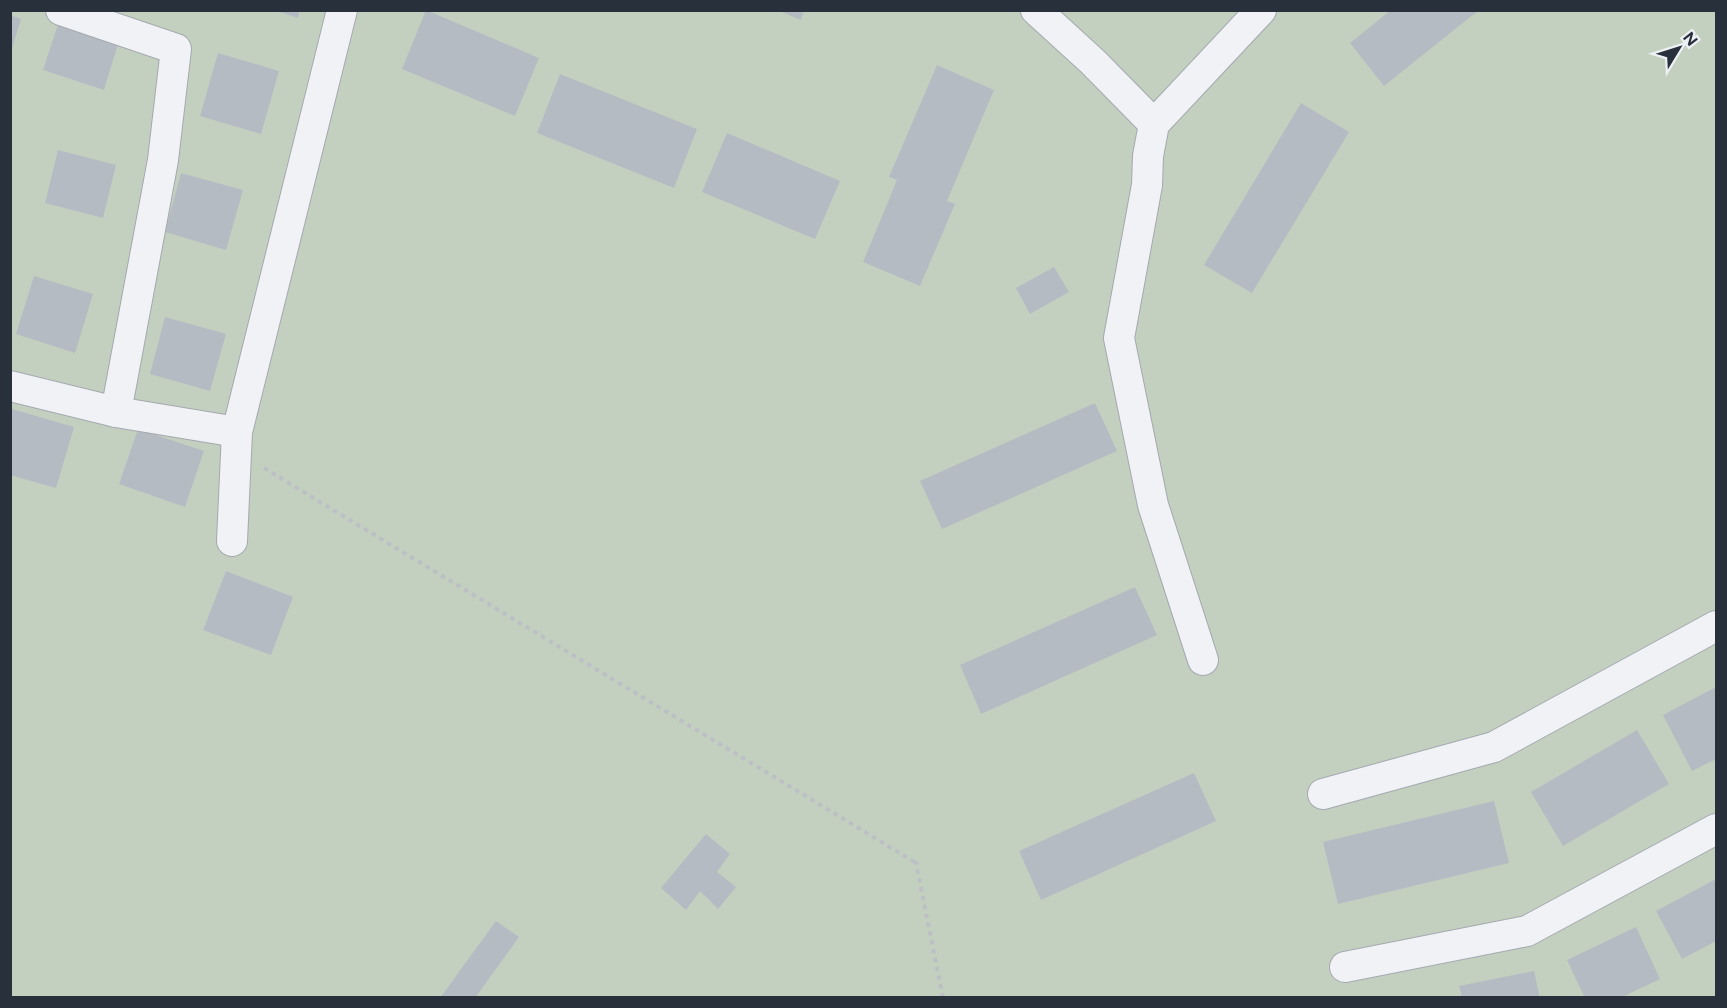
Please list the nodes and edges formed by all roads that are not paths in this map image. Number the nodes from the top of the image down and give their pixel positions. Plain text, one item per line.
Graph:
1 (61, 10) edge
2 (342, 10) edge
3 (1036, 10) edge
4 (1261, 10) edge
5 (1154, 124) junction
6 (10, 386) edge
7 (116, 412) junction
8 (237, 441) junction
9 (232, 541) dead end
10 (1716, 626) edge
11 (1203, 660) dead end
12 (1323, 794) dead end
13 (1716, 829) edge
14 (1345, 967) dead end

1 - 7 street
2 - 8 street
3 - 5 street
4 - 5 street
5 - 11 street
6 - 7 street
7 - 8 street
8 - 9 street
10 - 12 street
13 - 14 street

